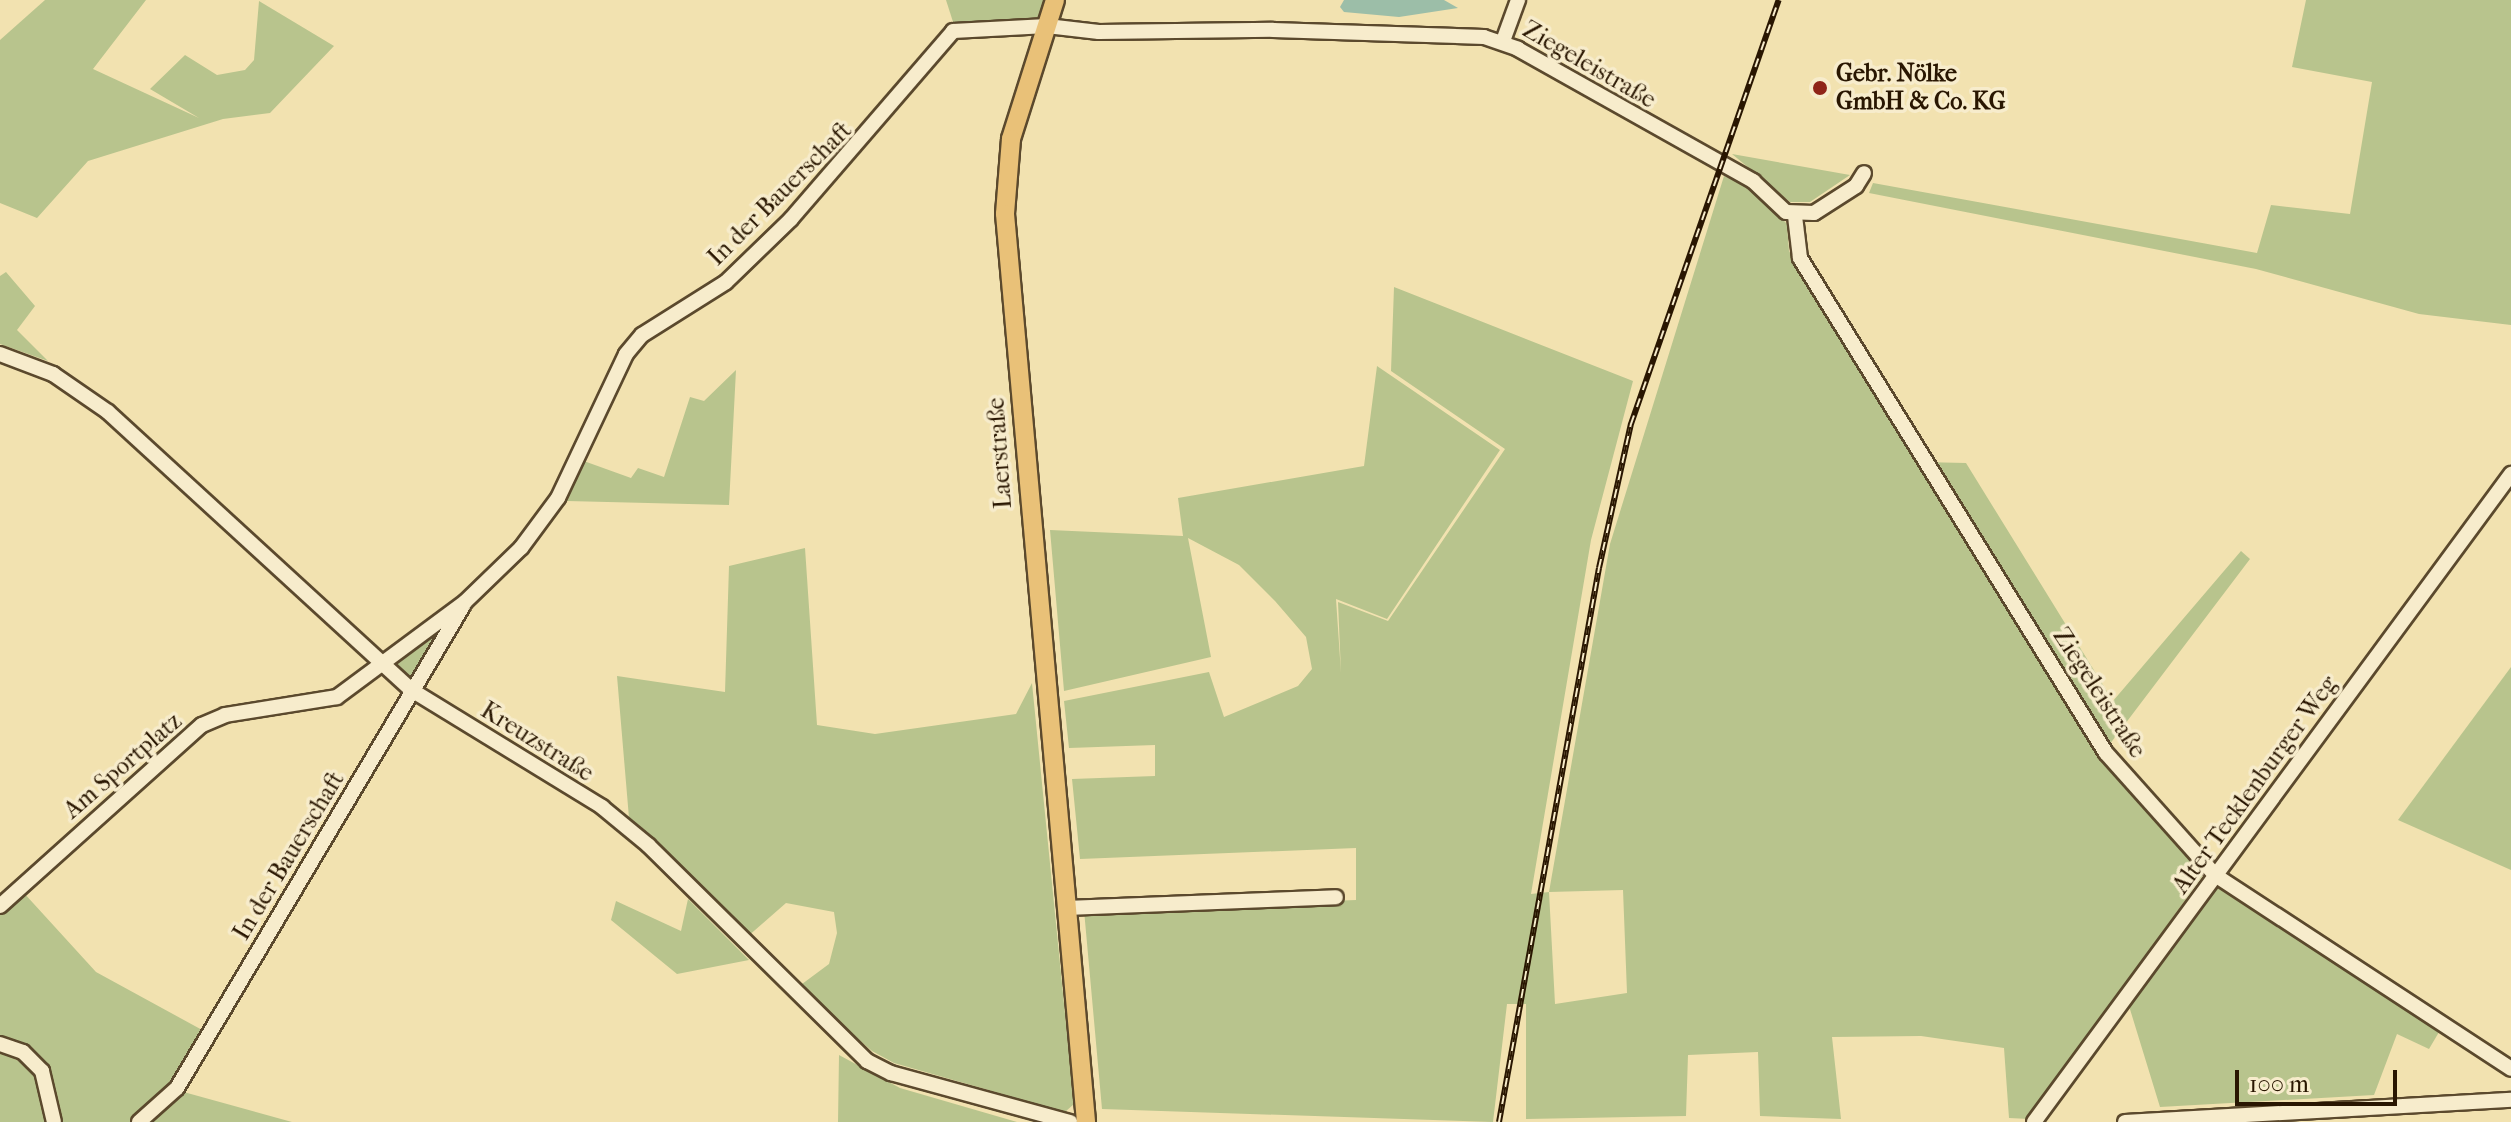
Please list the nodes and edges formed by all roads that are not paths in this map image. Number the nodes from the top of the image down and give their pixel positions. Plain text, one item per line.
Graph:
1 (1055, 0) edge
2 (1518, 0) edge
3 (1047, 26) junction
4 (1503, 41) junction
5 (1864, 173) dead end
6 (1795, 216) junction
7 (0, 354) edge
8 (2511, 474) edge
9 (465, 602) junction
10 (383, 665) junction
11 (413, 691) junction
12 (2215, 875) junction
13 (1336, 897) dead end
14 (0, 906) edge
15 (1067, 908) junction
16 (0, 1044) edge
17 (2511, 1069) edge
18 (2511, 1100) edge
19 (54, 1122) edge
20 (139, 1122) edge
21 (1070, 1122) edge
22 (1086, 1122) edge
23 (2034, 1122) edge
24 (2125, 1122) edge

1 - 3 main road, Laerstraße
2 - 4 street
3 - 4 street, Ziegeleistraße
3 - 9 street, In der Bauerschaft
3 - 15 main road, Laerstraße
4 - 6 street, Ziegeleistraße
5 - 6 street
6 - 12 street, Ziegeleistraße
7 - 10 street, Kreuzstraße
8 - 12 street, Alter Tecklenburger Weg
9 - 10 street, In der Bauerschaft
9 - 11 street, In der Bauerschaft
10 - 11 street, Kreuzstraße
10 - 14 street, Am Sportplatz
11 - 20 street, In der Bauerschaft
11 - 21 street, Kreuzstraße
12 - 17 street, Ziegeleistraße
12 - 23 street, Alter Tecklenburger Weg
13 - 15 street
15 - 22 main road, Laerstraße
16 - 19 street
18 - 24 street

